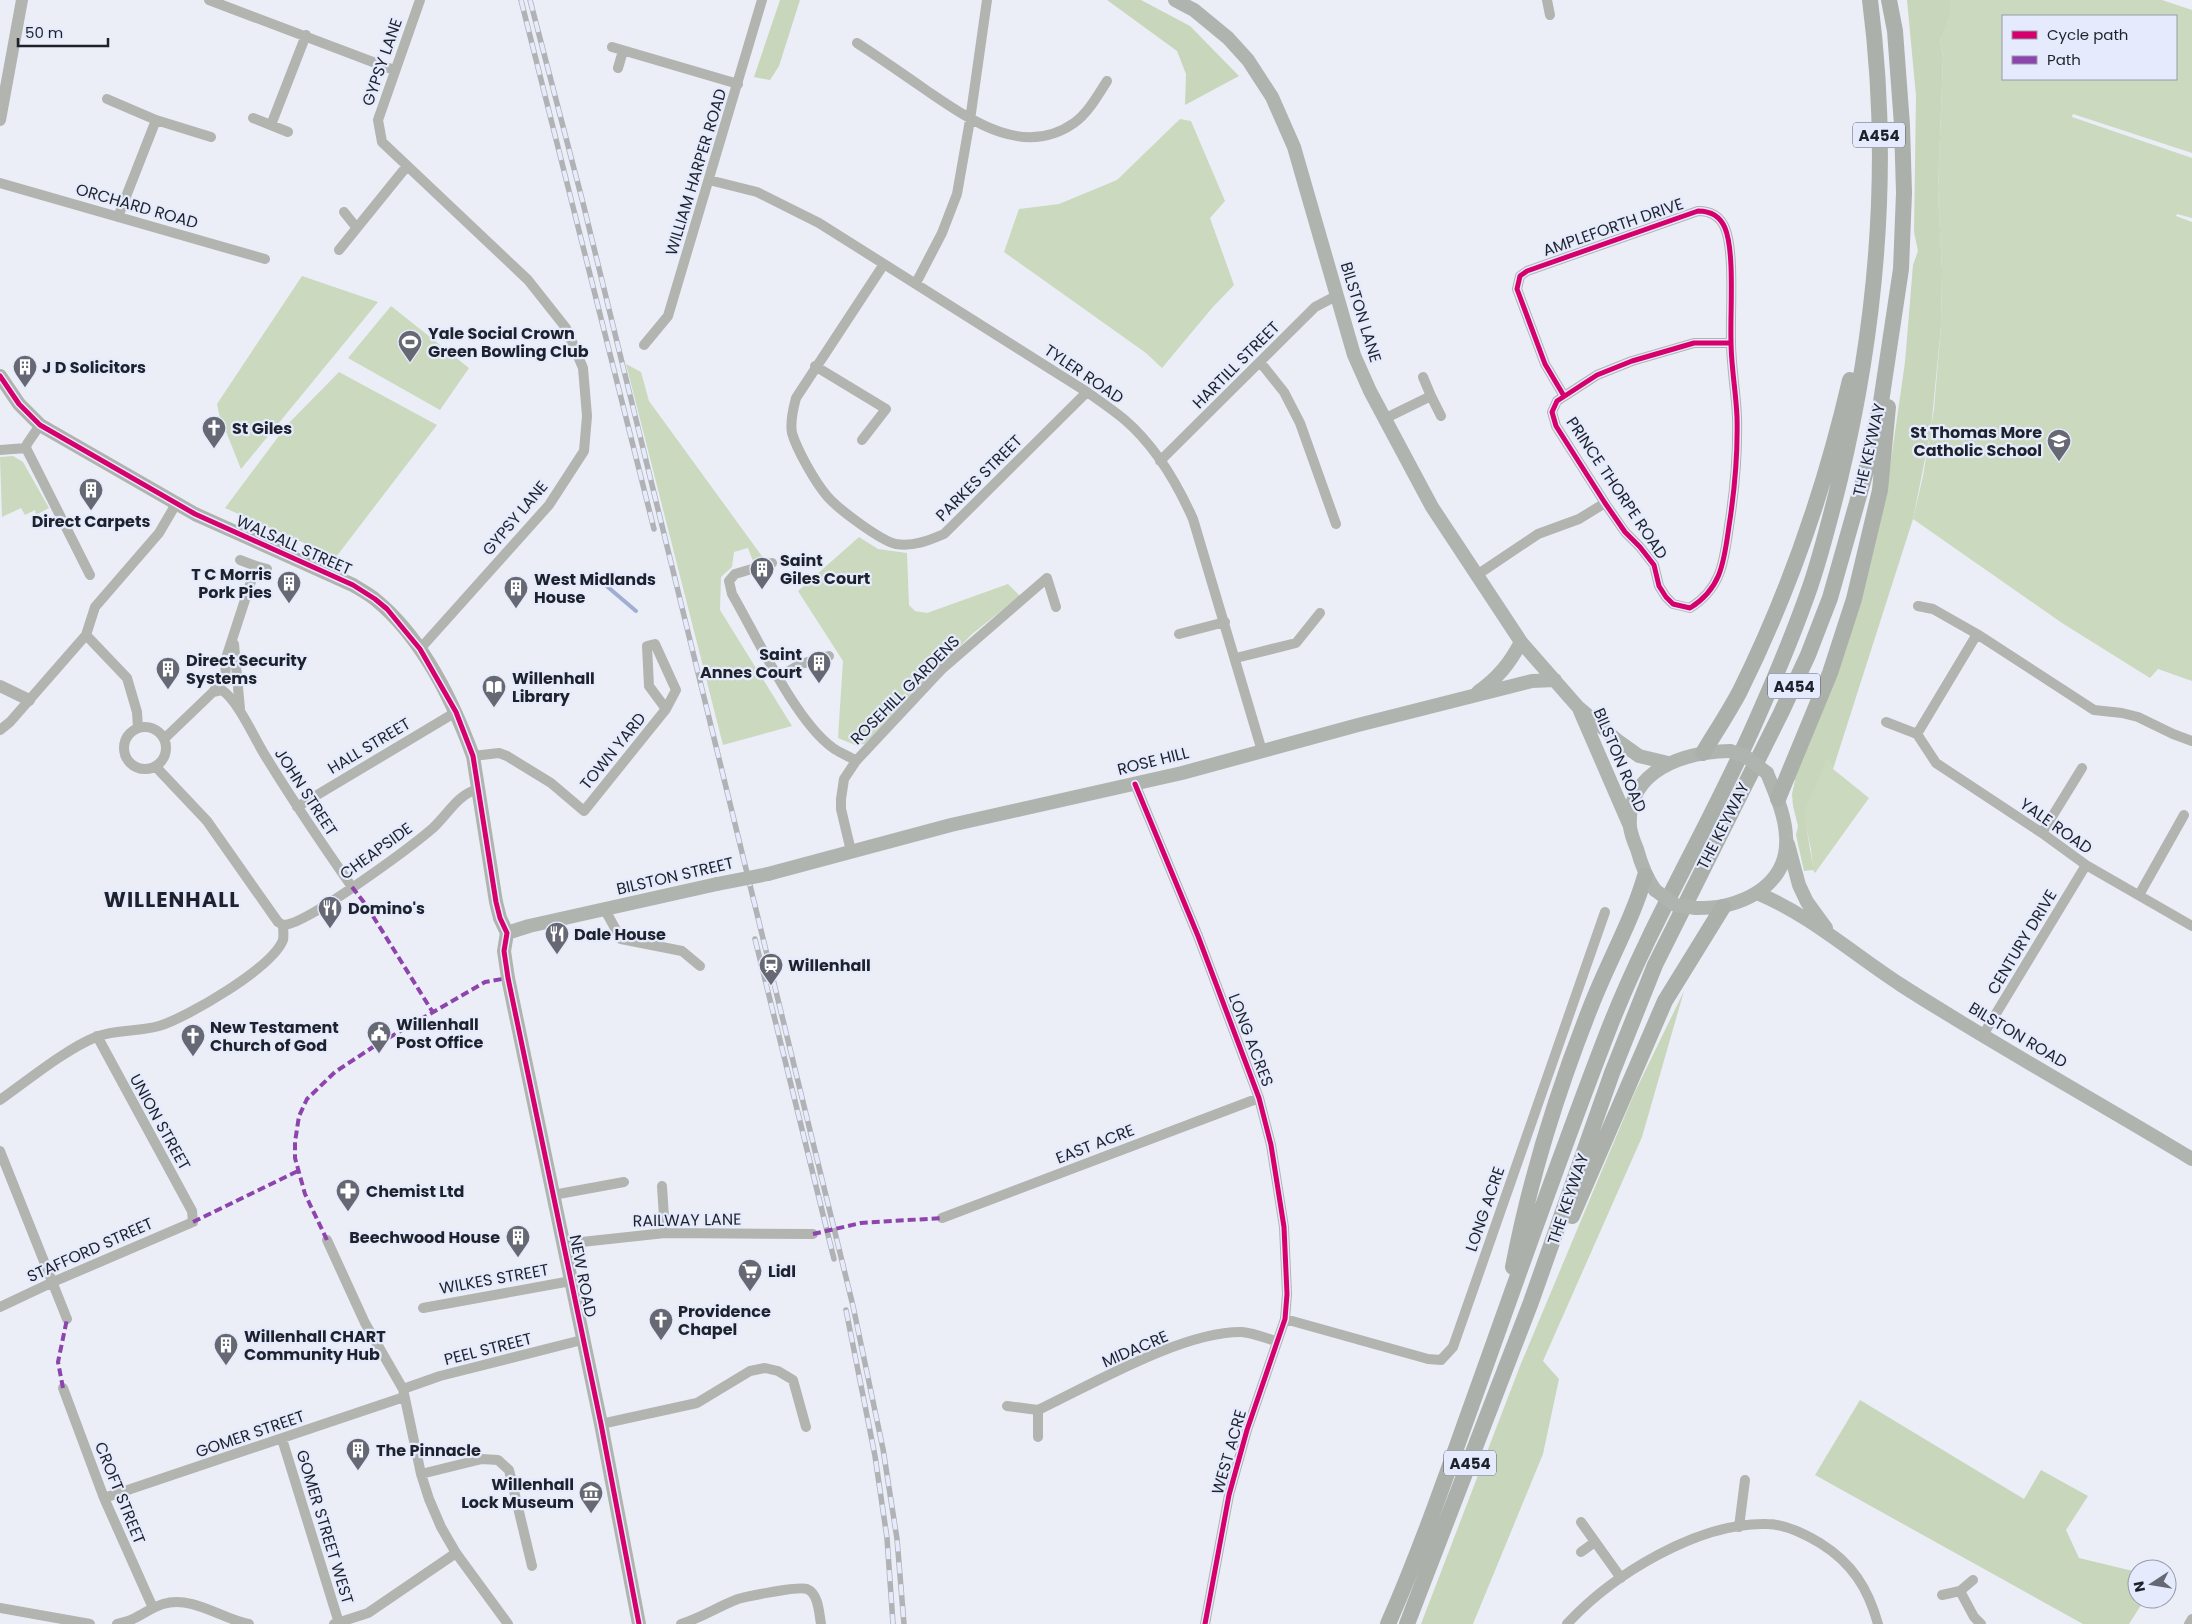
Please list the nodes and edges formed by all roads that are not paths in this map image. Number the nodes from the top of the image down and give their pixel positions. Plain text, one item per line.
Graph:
1 (22, 0) edge
2 (209, 0) edge
3 (420, 0) edge
4 (762, 0) edge
5 (987, 0) edge
6 (1175, 0) edge
7 (1547, 0) edge
8 (1870, 0) edge
9 (1889, 0) edge
10 (1897, 0) edge
11 (1550, 15) dead end
12 (1895, 31) junction
13 (306, 35) junction
14 (857, 43) dead end
15 (612, 47) dead end
16 (623, 51) junction
17 (618, 68) dead end
18 (394, 70) junction
19 (1107, 81) dead end
20 (738, 84) junction
21 (107, 99) dead end
22 (253, 118) dead end
23 (0, 120) edge
24 (156, 120) junction
25 (970, 120) junction
26 (271, 125) junction
27 (288, 132) dead end
28 (211, 137) dead end
29 (407, 166) junction
30 (709, 180) junction
31 (0, 183) edge
32 (344, 212) dead end
33 (118, 217) junction
34 (356, 227) junction
35 (339, 250) dead end
36 (266, 258) dead end
37 (884, 264) junction
38 (1876, 271) junction
39 (916, 283) junction
40 (1898, 293) junction
41 (1336, 296) junction
42 (1730, 343) junction
43 (644, 345) dead end
44 (1260, 362) junction
45 (815, 366) junction
46 (0, 376) edge
47 (1423, 377) dead end
48 (1087, 392) junction
49 (1431, 396) junction
50 (1564, 396) junction
51 (1441, 416) dead end
52 (1384, 419) junction
53 (40, 425) junction
54 (862, 440) dead end
55 (26, 448) junction
56 (0, 450) edge
57 (1160, 461) junction
58 (1605, 502) junction
59 (176, 504) junction
60 (1336, 524) dead end
61 (240, 560) dead end
62 (772, 562) dead end
63 (256, 566) junction
64 (267, 569) dead end
65 (90, 575) dead end
66 (1476, 575) junction
67 (1918, 606) dead end
68 (1056, 607) dead end
69 (1320, 613) dead end
70 (1224, 622) junction
71 (86, 634) junction
72 (1179, 634) dead end
73 (1976, 634) junction
74 (233, 641) junction
75 (1521, 642) junction
76 (420, 649) junction
77 (829, 656) dead end
78 (1236, 658) junction
79 (778, 677) junction
80 (1554, 680) junction
81 (0, 686) edge
82 (213, 692) junction
83 (30, 700) junction
84 (1463, 700) junction
85 (1578, 707) junction
86 (666, 709) junction
87 (240, 710) junction
88 (456, 712) junction
89 (1886, 722) dead end
90 (138, 728) junction
91 (0, 730) edge
92 (1917, 734) junction
93 (164, 739) junction
94 (2192, 741) edge
95 (1262, 751) junction
96 (1703, 753) junction
97 (473, 756) junction
98 (856, 761) junction
99 (1668, 763) junction
100 (156, 767) junction
101 (2082, 768) dead end
102 (1135, 784) junction
103 (478, 789) junction
104 (1778, 799) junction
105 (297, 807) junction
106 (2184, 815) dead end
107 (1630, 827) junction
108 (2042, 832) junction
109 (1786, 836) junction
110 (851, 851) junction
111 (2086, 865) junction
112 (1646, 876) junction
113 (352, 888) junction
114 (1757, 893) junction
115 (2139, 895) junction
116 (1723, 906) junction
117 (605, 910) junction
118 (1605, 912) dead end
119 (284, 925) junction
120 (2192, 926) edge
121 (507, 933) junction
122 (1830, 934) junction
123 (700, 966) dead end
124 (1984, 1035) junction
125 (97, 1036) junction
126 (1260, 1098) junction
127 (0, 1100) edge
128 (0, 1151) edge
129 (2192, 1158) edge
130 (624, 1182) dead end
131 (662, 1186) dead end
132 (553, 1195) junction
133 (942, 1218) dead end
134 (193, 1222) joint
135 (665, 1234) junction
136 (813, 1234) dead end
137 (327, 1240) dead end
138 (563, 1244) junction
139 (571, 1280) junction
140 (53, 1282) junction
141 (1531, 1302) junction
142 (0, 1307) edge
143 (423, 1308) dead end
144 (1505, 1311) junction
145 (67, 1319) dead end
146 (1285, 1319) junction
147 (582, 1340) junction
148 (1276, 1340) junction
149 (63, 1388) dead end
150 (404, 1393) junction
151 (1007, 1406) dead end
152 (1038, 1410) junction
153 (601, 1424) junction
154 (806, 1427) dead end
155 (1038, 1438) dead end
156 (282, 1439) junction
157 (421, 1474) junction
158 (1745, 1480) dead end
159 (104, 1498) junction
160 (1581, 1522) dead end
161 (1739, 1527) junction
162 (1595, 1542) junction
163 (1580, 1552) dead end
164 (456, 1553) junction
165 (532, 1566) dead end
166 (1621, 1578) junction
167 (1973, 1580) dead end
168 (1960, 1591) junction
169 (1942, 1595) dead end
170 (0, 1608) edge
171 (153, 1608) junction
172 (2192, 1619) edge
173 (340, 1623) edge
174 (90, 1624) edge
175 (116, 1624) edge
176 (243, 1624) edge
177 (334, 1624) edge
178 (508, 1624) edge
179 (639, 1624) edge
180 (681, 1624) edge
181 (821, 1624) edge
182 (1205, 1624) edge
183 (1388, 1624) edge
184 (1407, 1624) edge
185 (1568, 1624) edge
186 (1878, 1624) edge
187 (1981, 1624) edge
188 (2189, 1624) edge

1 - 23 street
2 - 13 street
3 - 18 street, GYPSY LANE
4 - 20 street, WILLIAM HARPER ROAD
5 - 25 street
6 - 41 main road, BILSTON LANE
7 - 11 street
8 - 38 highway, THE KEYWAY / A454
9 - 12 highway, THE KEYWAY / A454
10 - 12 highway
12 - 40 highway, THE KEYWAY / A454
13 - 18 street
13 - 26 street
14 - 25 street
15 - 16 street
16 - 17 street
16 - 20 street
18 - 29 street, GYPSY LANE
19 - 25 street
20 - 30 street, WILLIAM HARPER ROAD
21 - 24 street
22 - 26 street
24 - 28 street
24 - 33 street
25 - 39 street
26 - 27 street
29 - 34 street
29 - 76 street, GYPSY LANE
30 - 37 street, TYLER ROAD
30 - 43 street, WILLIAM HARPER ROAD
31 - 33 street, ORCHARD ROAD
32 - 34 street
33 - 36 street, ORCHARD ROAD
34 - 35 street
37 - 39 street, TYLER ROAD
37 - 45 street, PARKES STREET
38 - 96 highway
38 - 144 highway, THE KEYWAY / A454
39 - 48 street, TYLER ROAD
40 - 104 highway
40 - 141 highway, THE KEYWAY / A454
41 - 44 street, HARTILL STREET
41 - 52 main road, BILSTON LANE
42 - 50 street, PRINCE THORPE ROAD
42 - 50 street, AMPLEFORTH DRIVE
42 - 58 street, PRINCE THORPE ROAD
44 - 57 street, HARTILL STREET
44 - 60 street
45 - 48 street, PARKES STREET
45 - 54 street
46 - 53 main road, WALSALL STREET
47 - 49 street
48 - 57 street, TYLER ROAD
49 - 51 street
49 - 52 street
50 - 58 street, PRINCE THORPE ROAD
52 - 66 main road, BILSTON LANE
53 - 55 street
53 - 59 main road, WALSALL STREET
55 - 56 street
55 - 65 street
57 - 70 street, TYLER ROAD
58 - 66 street
59 - 71 street
59 - 76 main road, WALSALL STREET
61 - 63 street
62 - 79 street
63 - 64 street
63 - 74 street
66 - 75 main road, BILSTON LANE
67 - 73 street
68 - 98 street, ROSEHILL GARDENS
69 - 78 street
70 - 72 street
70 - 78 street, TYLER ROAD
71 - 83 street
71 - 90 street
73 - 92 street
73 - 94 street
74 - 82 street
74 - 87 street
75 - 80 main road, BILSTON ROAD
75 - 84 main road, ROSE HILL
76 - 88 main road, WALSALL STREET
77 - 79 street
78 - 95 street, TYLER ROAD
79 - 98 street
80 - 84 main road, ROSE HILL
80 - 85 main road, BILSTON ROAD
81 - 83 street
82 - 87 street
82 - 93 street
83 - 91 street
84 - 95 main road, ROSE HILL
85 - 99 main road, BILSTON ROAD
85 - 107 main road, BILSTON ROAD
86 - 86 street, TOWN YARD
86 - 97 street, TOWN YARD
87 - 105 street, JOHN STREET
88 - 97 main road, WALSALL STREET
88 - 105 street, HALL STREET
89 - 92 street
90 - 93 street
90 - 100 street
92 - 108 street, YALE ROAD
93 - 100 street
95 - 102 main road, ROSE HILL
96 - 99 main road
96 - 104 main road, bridge
97 - 103 main road, WALSALL STREET
98 - 110 street, ROSEHILL GARDENS
99 - 107 main road
100 - 119 street
101 - 108 street
102 - 110 main road, ROSE HILL
102 - 126 street, LONG ACRES
103 - 113 street, CHEAPSIDE
103 - 121 main road, WALSALL STREET
104 - 109 main road
105 - 113 street, JOHN STREET
106 - 115 street
107 - 112 main road
108 - 111 street, YALE ROAD
109 - 114 main road
109 - 122 main road, BILSTON ROAD
110 - 117 main road, BILSTON STREET, bridge
111 - 115 street, YALE ROAD
111 - 124 street, CENTURY DRIVE
112 - 116 main road, bridge
112 - 144 highway
113 - 119 street, CHEAPSIDE
114 - 116 main road
114 - 122 main road, BILSTON ROAD
115 - 120 street, YALE ROAD
116 - 141 highway
117 - 121 main road, BILSTON STREET
117 - 123 street
118 - 146 street, LONG ACRE
119 - 125 street
121 - 132 main road, NEW ROAD
122 - 124 main road, BILSTON ROAD
124 - 129 main road, BILSTON ROAD
125 - 127 street
125 - 134 street, UNION STREET
126 - 133 street, EAST ACRE
126 - 146 street, LONG ACRES
128 - 140 street
130 - 132 street
131 - 135 street
132 - 138 main road, NEW ROAD
134 - 140 street, STAFFORD STREET
135 - 136 street, RAILWAY LANE
135 - 138 street, RAILWAY LANE
137 - 150 street
138 - 139 main road, NEW ROAD
139 - 143 street, WILKES STREET
139 - 147 main road, NEW ROAD
140 - 142 street, STAFFORD STREET
140 - 145 street
141 - 184 highway, THE KEYWAY / A454
144 - 183 highway, THE KEYWAY / A454
146 - 148 street, WEST ACRE
147 - 150 street, PEEL STREET
147 - 153 main road, NEW ROAD
148 - 152 street, MIDACRE
148 - 182 street, WEST ACRE
149 - 159 street, CROFT STREET
150 - 156 street, GOMER STREET
150 - 157 street
151 - 152 street
152 - 155 street
153 - 154 street
153 - 179 main road, NEW ROAD
156 - 159 street, GOMER STREET
156 - 173 street, GOMER STREET WEST
157 - 164 street
157 - 165 street
158 - 161 street
159 - 171 street, CROFT STREET
160 - 162 street
161 - 166 street
161 - 186 street
162 - 163 street
162 - 166 street
164 - 173 street
164 - 178 street
166 - 185 street
167 - 168 street
168 - 169 street
168 - 187 street
170 - 174 street
171 - 175 street
171 - 176 street
172 - 188 street
173 - 177 street
180 - 181 street

